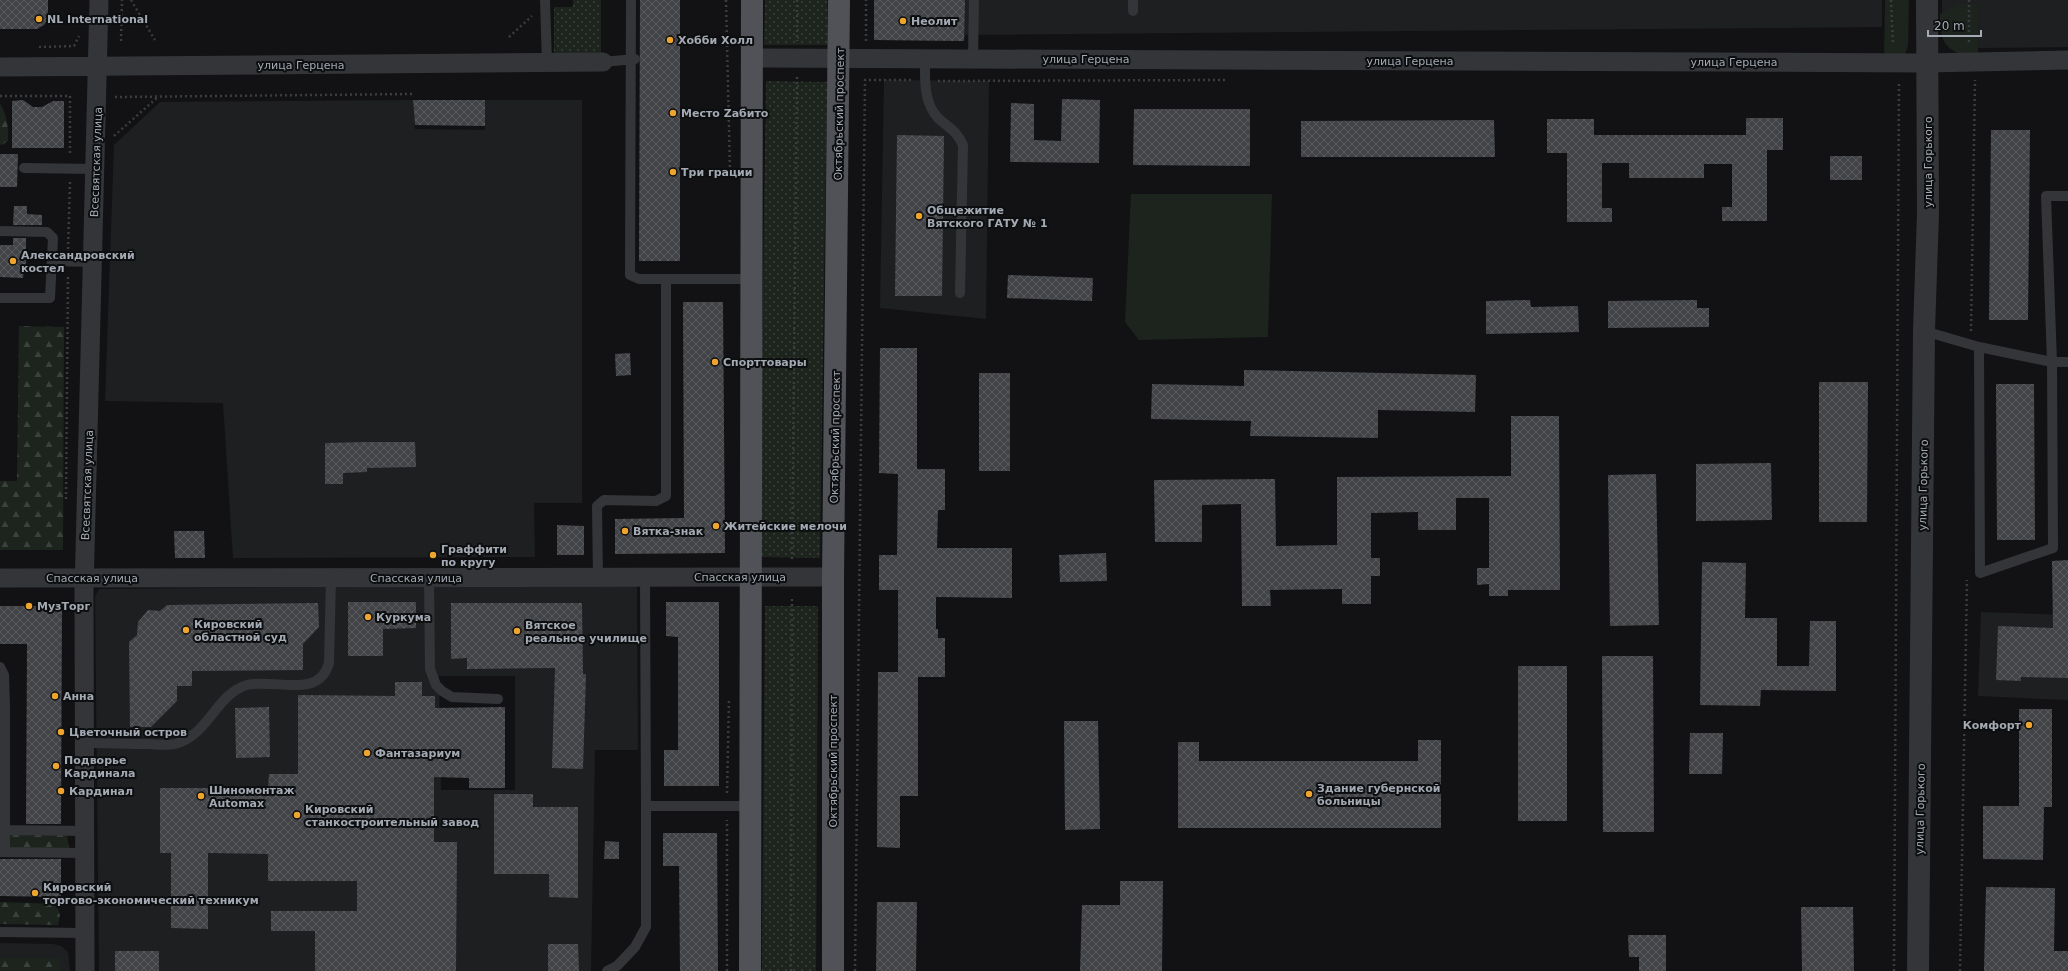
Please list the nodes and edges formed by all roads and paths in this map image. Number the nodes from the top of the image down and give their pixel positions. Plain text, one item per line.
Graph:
1 (99, 0) edge
2 (122, 0) edge
3 (131, 0) edge
4 (545, 0) edge
5 (631, 0) edge
6 (752, 0) edge
7 (797, 0) edge
8 (839, 0) edge
9 (866, 0) edge
10 (974, 0) edge
11 (1132, 0) edge
12 (1891, 0) edge
13 (1927, 0) edge
14 (1969, 0) edge
15 (1133, 11) dead end
16 (537, 12) dead end
17 (509, 37) dead end
18 (155, 40) dead end
19 (121, 41) dead end
20 (866, 42) dead end
21 (1968, 43) dead end
22 (1894, 49) dead end
23 (752, 58) junction
24 (797, 58) junction
25 (840, 58) junction
26 (925, 58) junction
27 (633, 59) junction
28 (973, 59) junction
29 (2068, 60) edge
30 (603, 62) joint
31 (547, 63) junction
32 (1927, 63) junction
33 (0, 67) edge
34 (98, 67) junction
35 (1899, 78) dead end
36 (865, 80) dead end
37 (1982, 80) dead end
38 (413, 94) dead end
39 (160, 95) junction
40 (0, 96) edge
41 (109, 97) dead end
42 (108, 141) dead end
43 (24, 168) dead end
44 (70, 168) junction
45 (96, 169) junction
46 (2068, 196) edge
47 (0, 231) edge
48 (52, 262) junction
49 (68, 262) junction
50 (93, 262) junction
51 (666, 279) junction
52 (751, 279) junction
53 (960, 294) dead end
54 (0, 298) edge
55 (1924, 331) junction
56 (1975, 346) junction
57 (2052, 362) junction
58 (2068, 362) edge
59 (66, 504) dead end
60 (1967, 576) dead end
61 (750, 577) junction
62 (792, 577) junction
63 (833, 577) junction
64 (0, 578) edge
65 (84, 578) junction
66 (330, 578) junction
67 (429, 578) junction
68 (598, 578) junction
69 (645, 578) junction
70 (0, 667) edge
71 (729, 694) dead end
72 (498, 698) dead end
73 (84, 743) junction
74 (646, 806) junction
75 (727, 806) junction
76 (750, 806) junction
77 (5, 830) junction
78 (84, 831) junction
79 (2, 852) edge
80 (85, 853) junction
81 (0, 932) edge
82 (85, 933) junction
83 (85, 971) edge
84 (607, 971) edge
85 (727, 971) edge
86 (750, 971) edge
87 (791, 971) edge
88 (833, 971) edge
89 (856, 971) edge
90 (1894, 971) edge
91 (1918, 971) edge
92 (1960, 971) edge

1 - 34 street, Всесвятская улица
2 - 19 path
3 - 18 path
4 - 31 lane
5 - 27 lane
6 - 23 main road
7 - 24 path
8 - 25 main road, Октябрьский проспект
9 - 20 path
10 - 28 lane
11 - 15 lane
12 - 22 path
13 - 32 street, улица Горького
14 - 21 path
16 - 17 path
23 - 24 street, улица Герцена
23 - 52 main road
24 - 25 street, улица Герцена
24 - 62 path
25 - 26 street, улица Герцена
25 - 63 main road, Октябрьский проспект
26 - 28 street, улица Герцена
26 - 53 lane
27 - 30 lane
27 - 51 lane
28 - 32 street, улица Герцена
29 - 32 street, улица Герцена
30 - 31 street, улица Герцена
31 - 34 street, улица Герцена
32 - 55 street, улица Горького
33 - 34 street, улица Герцена
34 - 45 street, Всесвятская улица
35 - 90 path
36 - 89 path
37 - 56 path
38 - 39 path
39 - 41 path
39 - 42 path
40 - 44 path
43 - 44 lane
44 - 45 lane
44 - 49 path
45 - 50 street, Всесвятская улица
46 - 57 lane
47 - 48 lane
48 - 49 lane
48 - 54 lane
49 - 50 lane
49 - 59 path
50 - 65 street, Всесвятская улица
51 - 52 lane
51 - 68 lane
52 - 61 main road
55 - 56 lane
55 - 91 street, улица Горького
56 - 57 lane
56 - 57 lane
57 - 58 lane
60 - 92 path
61 - 62 street, Спасская улица
61 - 69 street, Спасская улица
61 - 76 main road
62 - 63 street, Спасская улица
62 - 87 path
63 - 88 main road, Октябрьский проспект
64 - 65 street, Спасская улица
65 - 66 street, Спасская улица
65 - 73 street, Всесвятская улица
66 - 67 street, Спасская улица
66 - 73 lane
67 - 68 street, Спасская улица
67 - 72 lane
68 - 69 street, Спасская улица
69 - 74 lane
70 - 77 lane
71 - 75 path
73 - 78 street, Всесвятская улица
74 - 75 lane
74 - 84 lane
75 - 76 lane
75 - 85 path
76 - 86 main road
77 - 78 lane
77 - 79 lane
78 - 80 street, Всесвятская улица
79 - 80 lane
80 - 82 street, Всесвятская улица
81 - 82 lane
82 - 83 street, Всесвятская улица

